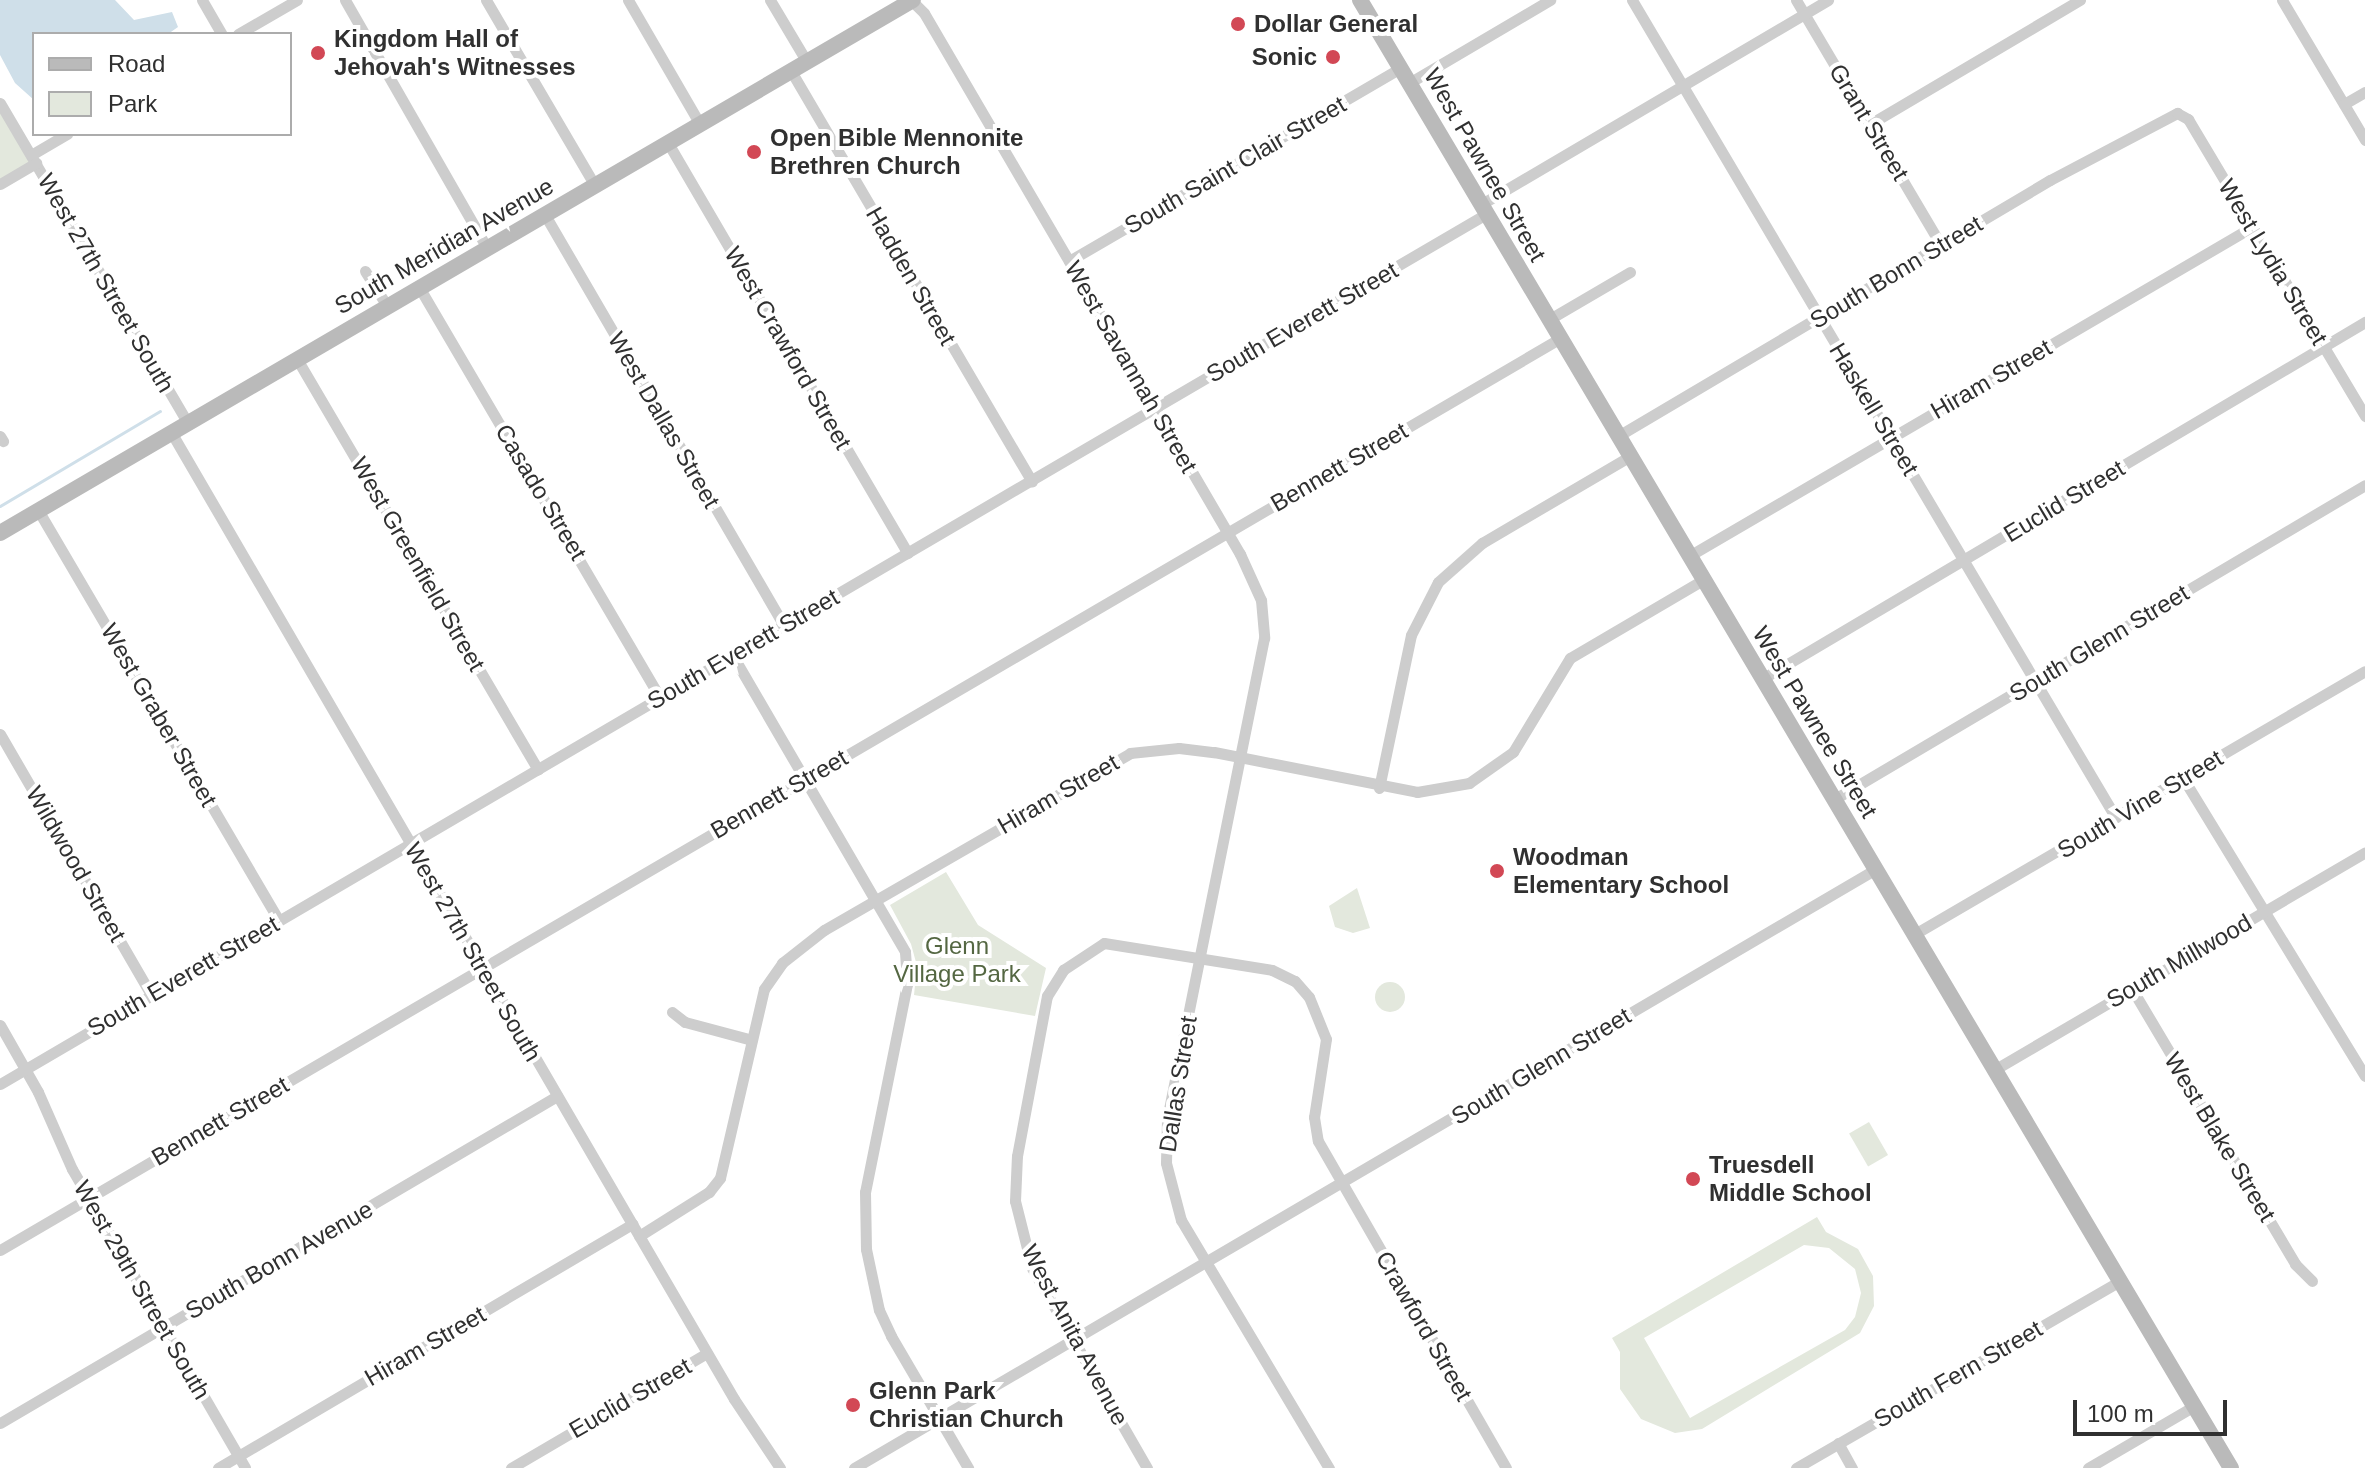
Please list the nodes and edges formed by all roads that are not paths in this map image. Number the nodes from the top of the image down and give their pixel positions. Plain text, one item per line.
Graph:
1 (202, 0) edge
2 (297, 0) edge
3 (345, 0) edge
4 (486, 0) edge
5 (628, 0) edge
6 (770, 0) edge
7 (912, 0) edge
8 (1360, 0) edge
9 (1550, 0) edge
10 (1632, 0) edge
11 (1796, 0) edge
12 (1828, 0) edge
13 (2080, 0) edge
14 (2282, 0) edge
15 (1805, 14) junction
16 (221, 32) edge
17 (241, 32) edge
18 (807, 62) junction
19 (791, 71) junction
20 (1405, 75) junction
21 (1683, 86) junction
22 (2365, 92) edge
23 (0, 103) edge
24 (2344, 104) junction
25 (2177, 113) joint
26 (700, 124) junction
27 (1870, 124) junction
28 (64, 136) edge
29 (2365, 140) edge
30 (668, 143) junction
31 (33, 159) junction
32 (0, 184) edge
33 (595, 186) junction
34 (1483, 209) junction
35 (545, 215) junction
36 (2252, 227) junction
37 (1941, 245) junction
38 (487, 248) junction
39 (1069, 261) junction
40 (365, 271) dead end
41 (1630, 272) dead end
42 (419, 287) junction
43 (387, 306) junction
44 (1819, 317) junction
45 (1548, 320) junction
46 (2365, 322) edge
47 (1559, 339) junction
48 (2324, 348) junction
49 (297, 359) junction
50 (1154, 408) junction
51 (2365, 416) edge
52 (188, 423) junction
53 (171, 432) junction
54 (1618, 436) junction
55 (1891, 438) junction
56 (1630, 456) junction
57 (1032, 481) junction
58 (2365, 485) edge
59 (38, 510) junction
60 (1227, 532) junction
61 (0, 533) edge
62 (908, 553) junction
63 (1689, 556) junction
64 (1964, 560) junction
65 (1703, 580) junction
66 (784, 625) junction
67 (733, 656) junction
68 (2365, 671) edge
69 (1762, 679) junction
70 (2035, 680) junction
71 (660, 697) junction
72 (0, 734) edge
73 (1240, 759) junction
74 (538, 769) junction
75 (2183, 778) junction
76 (805, 779) junction
77 (1379, 788) junction
78 (1833, 800) junction
79 (2116, 818) junction
80 (410, 844) junction
81 (2365, 852) edge
82 (1874, 870) junction
83 (875, 900) junction
84 (2265, 910) junction
85 (279, 920) junction
86 (1913, 935) junction
87 (1201, 956) junction
88 (482, 968) junction
89 (2132, 989) junction
90 (151, 994) junction
91 (672, 1012) dead end
92 (0, 1025) edge
93 (752, 1040) junction
94 (26, 1069) junction
95 (1994, 1070) junction
96 (2365, 1076) edge
97 (0, 1084) edge
98 (557, 1096) junction
99 (1341, 1184) junction
100 (89, 1198) junction
101 (632, 1224) junction
102 (639, 1236) junction
103 (0, 1250) edge
104 (1206, 1263) junction
105 (2120, 1281) junction
106 (2312, 1281) dead end
107 (163, 1327) junction
108 (1073, 1340) junction
109 (707, 1353) junction
110 (2194, 1406) junction
111 (938, 1419) junction
112 (0, 1423) edge
113 (1838, 1443) junction
114 (238, 1456) junction
115 (218, 1468) edge
116 (245, 1468) edge
117 (511, 1468) edge
118 (780, 1468) edge
119 (854, 1468) edge
120 (968, 1468) edge
121 (1147, 1468) edge
122 (1329, 1468) edge
123 (1506, 1468) edge
124 (1796, 1468) edge
125 (1852, 1468) edge
126 (2088, 1468) edge
127 (2231, 1468) edge

1 - 16 street
2 - 17 street
3 - 38 street
4 - 33 street
5 - 26 street
6 - 18 street
7 - 18 main road, South Meridian Avenue
7 - 39 street, West Savannah Street
8 - 20 main road, West Pawnee Street
9 - 20 street, South Saint Clair Street
10 - 21 street, Haskell Street
11 - 15 street, Grant Street
12 - 15 street, South Everett Street
13 - 27 street
14 - 24 street
15 - 21 street, South Everett Street
15 - 27 street, Grant Street
18 - 19 main road, South Meridian Avenue
19 - 26 main road, South Meridian Avenue
19 - 57 street, Hadden Street
20 - 34 main road, West Pawnee Street
20 - 39 street, South Saint Clair Street
21 - 34 street, South Everett Street
21 - 44 street, Haskell Street
22 - 24 street
23 - 31 street, West 27th Street South
24 - 29 street
25 - 36 street, West Lydia Street
25 - 37 street, South Bonn Street
26 - 30 main road, South Meridian Avenue
27 - 37 street, Grant Street
28 - 31 street
30 - 33 main road, South Meridian Avenue
30 - 62 street, West Crawford Street
31 - 32 street
31 - 52 street, West 27th Street South
33 - 35 main road, South Meridian Avenue
34 - 45 main road, West Pawnee Street
34 - 50 street, South Everett Street
35 - 38 main road, South Meridian Avenue
35 - 66 street, West Dallas Street
36 - 48 street, West Lydia Street
36 - 55 street, Hiram Street
37 - 44 street, South Bonn Street
38 - 42 main road, South Meridian Avenue
39 - 50 street, West Savannah Street
40 - 43 street
41 - 45 street
42 - 43 main road, South Meridian Avenue
42 - 71 street, Casado Street
43 - 49 main road, South Meridian Avenue
44 - 54 street, South Bonn Street
44 - 55 street, Haskell Street
45 - 47 main road, West Pawnee Street
46 - 48 street, Euclid Street
47 - 54 main road, West Pawnee Street
47 - 60 street, Bennett Street
48 - 51 street, West Lydia Street
48 - 64 street, Euclid Street
49 - 52 main road, South Meridian Avenue
49 - 74 street, West Greenfield Street
50 - 57 street, South Everett Street
50 - 60 street, West Savannah Street
52 - 53 main road, South Meridian Avenue
53 - 59 main road, South Meridian Avenue
53 - 80 street, West 27th Street South
54 - 56 main road, West Pawnee Street
55 - 63 street, Hiram Street
55 - 64 street, Haskell Street
56 - 63 main road, West Pawnee Street
56 - 77 street
57 - 62 street, South Everett Street
58 - 70 street, South Glenn Street
59 - 61 main road, South Meridian Avenue
59 - 85 street, West Graber Street
60 - 73 street, West Savannah Street
60 - 76 street, Bennett Street
62 - 66 street, South Everett Street
63 - 65 main road, West Pawnee Street
64 - 69 street, Euclid Street
64 - 70 street, Haskell Street
65 - 69 main road, West Pawnee Street
65 - 77 street, Hiram Street
66 - 67 street, South Everett Street
67 - 71 street, South Everett Street
67 - 76 street
68 - 75 street, South Vine Street
69 - 78 main road, West Pawnee Street
70 - 78 street, South Glenn Street
70 - 79 street, Haskell Street
71 - 74 street, South Everett Street
72 - 90 street, Wildwood Street
73 - 77 street, Hiram Street
73 - 83 street, Hiram Street
73 - 87 street, Dallas Street
74 - 80 street, South Everett Street
75 - 79 street, South Vine Street
75 - 84 street
76 - 83 street
76 - 88 street, Bennett Street
78 - 82 main road, West Pawnee Street
79 - 86 street, South Vine Street
80 - 85 street, South Everett Street
80 - 88 street, West 27th Street South
81 - 84 street, South Millwood
82 - 86 main road, West Pawnee Street
82 - 99 street, South Glenn Street
83 - 93 street, Hiram Street
83 - 111 street
84 - 89 street, South Millwood
84 - 96 street
85 - 90 street, South Everett Street
86 - 95 main road, West Pawnee Street
87 - 99 street
87 - 104 street, Dallas Street
87 - 108 street, West Anita Avenue
88 - 98 street, West 27th Street South
88 - 100 street, Bennett Street
89 - 95 street, South Millwood
89 - 106 street, West Blake Street
90 - 94 street, South Everett Street
91 - 93 street
92 - 94 street, West 29th Street South
93 - 102 street, Hiram Street
94 - 97 street, South Everett Street
94 - 100 street, West 29th Street South
95 - 105 main road, West Pawnee Street
98 - 101 street, West 27th Street South
98 - 107 street, South Bonn Avenue
99 - 104 street, South Glenn Street
99 - 123 street, Crawford Street
100 - 103 street, Bennett Street
100 - 107 street, West 29th Street South
101 - 102 street, West 27th Street South
101 - 114 street, Hiram Street
102 - 109 street, West 27th Street South
104 - 108 street, South Glenn Street
104 - 122 street, Dallas Street
105 - 110 main road, West Pawnee Street
105 - 113 street, South Fern Street
107 - 112 street, South Bonn Avenue
107 - 114 street, West 29th Street South
108 - 111 street, South Glenn Street
108 - 121 street, West Anita Avenue
109 - 117 street, Euclid Street
109 - 118 street, West 27th Street South
110 - 126 street
110 - 127 main road, West Pawnee Street
111 - 119 street
111 - 120 street
113 - 124 street, South Fern Street
113 - 125 street
114 - 115 street, Hiram Street
114 - 116 street, West 29th Street South

